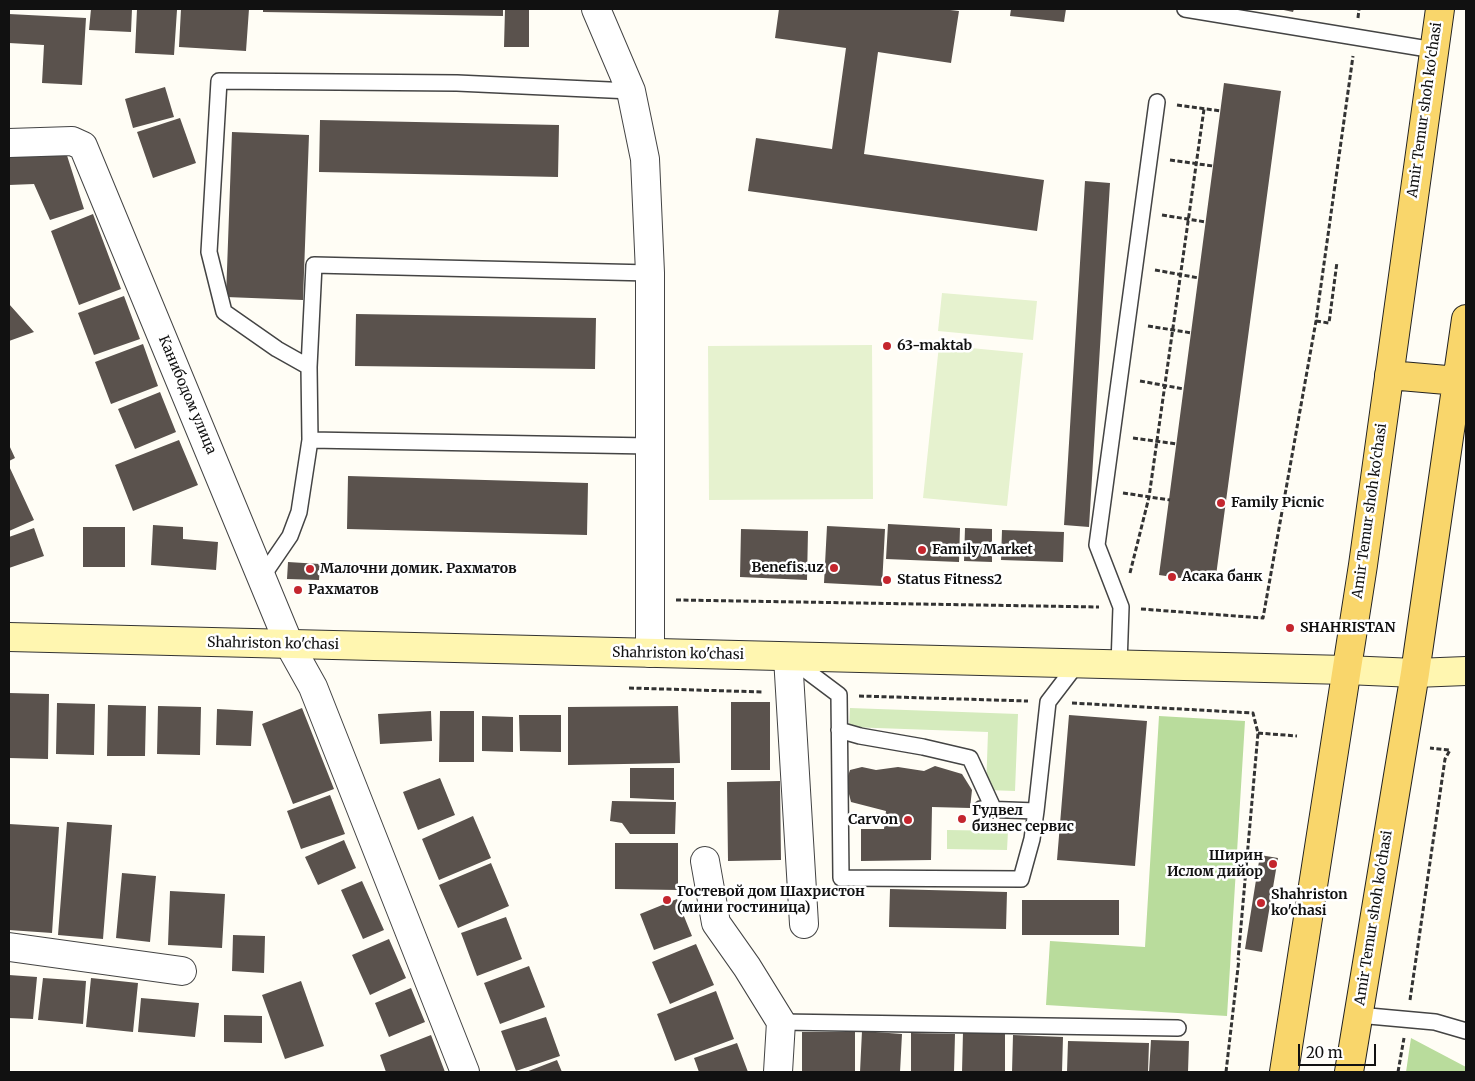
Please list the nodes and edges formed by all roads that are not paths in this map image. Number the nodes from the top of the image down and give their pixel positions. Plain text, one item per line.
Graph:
1 (596, 9) edge
2 (1192, 9) edge
3 (1440, 9) edge
4 (1434, 50) junction
5 (631, 90) junction
6 (1157, 102) road end
7 (9, 134) edge
8 (9, 143) edge
9 (78, 144) junction
10 (650, 273) junction
11 (1466, 319) edge
12 (308, 367) junction
13 (1389, 375) junction
14 (1458, 381) junction
15 (310, 440) junction
16 (650, 446) junction
17 (262, 578) junction
18 (9, 637) edge
19 (289, 644) junction
20 (650, 653) junction
21 (788, 657) junction
22 (1077, 664) junction
23 (1119, 665) junction
24 (1346, 670) junction
25 (1466, 671) edge
26 (1416, 672) junction
27 (839, 730) junction
28 (1036, 811) junction
29 (704, 861) dead end
30 (804, 924) dead end
31 (9, 947) edge
32 (182, 971) dead end
33 (1358, 1015) junction
34 (781, 1022) junction
35 (1178, 1028) dead end
36 (1466, 1031) edge
37 (465, 1072) edge
38 (778, 1072) edge
39 (1284, 1072) edge
40 (1349, 1072) edge

1 - 5 street
2 - 4 lane
3 - 4 main road, Amir Temur shoh ko'chasi
4 - 13 main road, Amir Temur shoh ko'chasi
5 - 10 street
5 - 12 lane
6 - 23 lane
7 - 9 lane
8 - 9 street
9 - 17 street, Канибодом улица
10 - 12 lane
10 - 16 street
11 - 14 main road, Amir Temur shoh ko'chasi
12 - 15 lane
13 - 14 main road
13 - 24 main road, Amir Temur shoh ko'chasi
14 - 26 main road, Amir Temur shoh ko'chasi
15 - 16 lane
15 - 17 lane
16 - 20 street
17 - 19 street, Канибодом улица
18 - 19 main road, Shahriston ko'chasi
19 - 20 main road, Shahriston ko'chasi
19 - 37 street, Канибодом улица
20 - 21 main road, Shahriston ko'chasi
21 - 22 main road, Shahriston ko'chasi
21 - 27 lane
21 - 30 street
22 - 23 main road, Shahriston ko'chasi
22 - 28 lane
23 - 24 main road, Shahriston ko'chasi
24 - 26 main road, Shahriston ko'chasi
24 - 39 main road, Amir Temur shoh ko'chasi
25 - 26 main road, Shahriston ko'chasi
26 - 33 main road, Amir Temur shoh ko'chasi
27 - 28 lane
27 - 28 lane
29 - 34 street
31 - 32 street
33 - 36 lane
33 - 40 main road, Amir Temur shoh ko'chasi
34 - 35 lane
34 - 38 street

